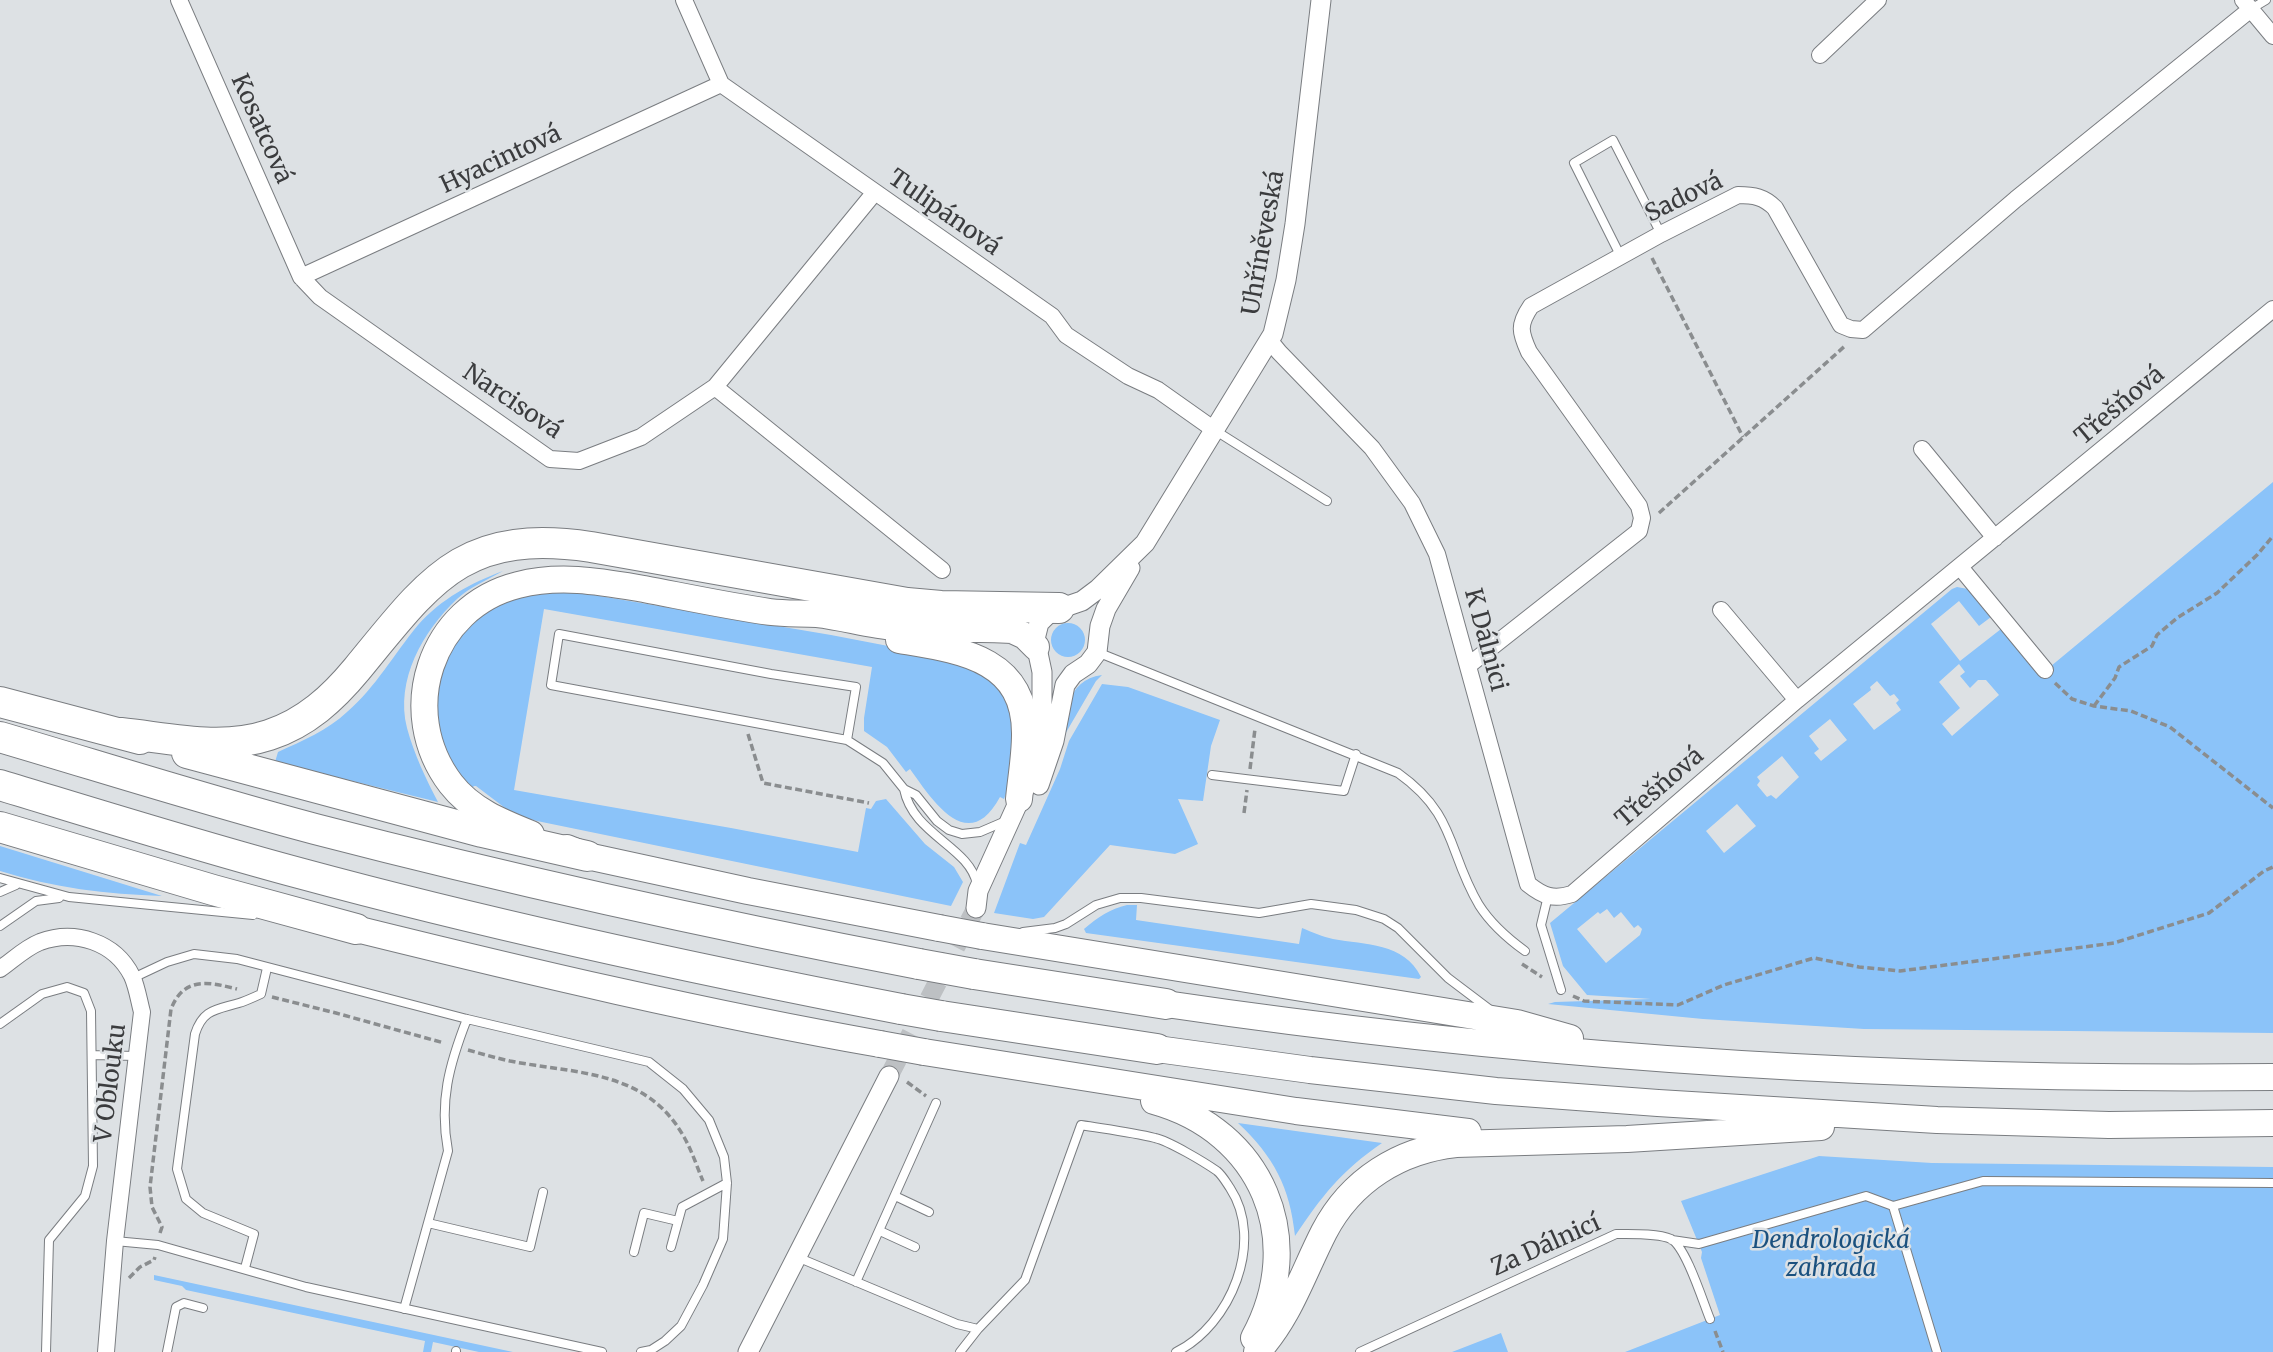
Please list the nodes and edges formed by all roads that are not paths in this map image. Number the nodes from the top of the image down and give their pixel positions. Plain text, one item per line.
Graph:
1 (179, 0) edge
2 (684, 0) edge
3 (1321, 0) edge
4 (1878, 0) edge
5 (2266, 0) edge
6 (2247, 5) edge
7 (2273, 36) edge
8 (1820, 55) dead end
9 (721, 85) junction
10 (875, 192) junction
11 (1661, 234) junction
12 (1621, 257) junction
13 (301, 277) junction
14 (2273, 309) edge
15 (1270, 341) junction
16 (715, 387) junction
17 (1216, 430) junction
18 (1922, 449) dead end
19 (1327, 500) dead end
20 (1995, 538) junction
21 (1143, 546) junction
22 (1960, 567) junction
23 (942, 570) dead end
24 (1063, 608) junction
25 (1721, 610) dead end
26 (771, 612) junction
27 (1098, 644) junction
28 (1037, 651) junction
29 (1469, 665) junction
30 (1079, 669) junction
31 (2045, 670) road end
32 (1797, 700) junction
33 (0, 702) edge
34 (121, 733) junction
35 (0, 737) edge
36 (847, 740) junction
37 (1356, 754) junction
38 (1212, 775) dead end
39 (0, 785) edge
40 (904, 789) junction
41 (1015, 809) junction
42 (0, 827) edge
43 (587, 856) junction
44 (0, 878) edge
45 (20, 885) junction
46 (978, 891) junction
47 (0, 892) edge
48 (69, 897) junction
49 (1548, 897) junction
50 (267, 917) dead end
51 (279, 918) dead end
52 (0, 926) edge
53 (356, 929) junction
54 (982, 936) junction
55 (1525, 951) dead end
56 (267, 968) junction
57 (0, 969) edge
58 (133, 978) junction
59 (1561, 990) road end
60 (1166, 1004) joint
61 (467, 1019) junction
62 (1517, 1023) junction
63 (0, 1024) edge
64 (1157, 1049) joint
65 (1628, 1054) junction
66 (93, 1055) junction
67 (136, 1056) junction
68 (1058, 1074) junction
69 (895, 1077) tunnel mouth
70 (2273, 1077) edge
71 (936, 1104) dead end
72 (1937, 1120) junction
73 (2273, 1123) edge
74 (1627, 1139) junction
75 (727, 1183) junction
76 (2273, 1183) edge
77 (543, 1192) dead end
78 (895, 1196) junction
79 (1892, 1206) junction
80 (929, 1212) dead end
81 (678, 1222) junction
82 (428, 1223) junction
83 (880, 1231) junction
84 (1672, 1240) junction
85 (115, 1241) junction
86 (671, 1247) dead end
87 (915, 1247) dead end
88 (634, 1252) dead end
89 (797, 1257) junction
90 (245, 1268) junction
91 (856, 1282) junction
92 (203, 1307) dead end
93 (404, 1309) junction
94 (1710, 1319) road end
95 (978, 1329) junction
96 (46, 1352) edge
97 (106, 1352) edge
98 (167, 1352) edge
99 (602, 1352) edge
100 (641, 1352) edge
101 (748, 1352) edge
102 (960, 1352) edge
103 (1176, 1352) edge
104 (1244, 1352) edge
105 (1256, 1352) edge
106 (1360, 1352) edge
107 (1937, 1352) edge

1 - 13 street, Kosatcová
2 - 9 street
3 - 15 street, Uhříněveská
4 - 8 street
5 - 6 lane
6 - 7 street
6 - 11 street, Sadová
9 - 10 street, Tulipánová
9 - 13 street, Hyacintová
10 - 16 street, Narcisová
10 - 17 street, Tulipánová
11 - 12 street, Sadová
11 - 12 lane
12 - 29 street, Sadová
13 - 16 street, Narcisová
14 - 20 street, Třešňová
15 - 17 street, Uhříněveská
15 - 29 street, K Dálnici
16 - 23 street
17 - 19 lane
17 - 21 street, Uhříněveská
18 - 20 street
20 - 22 street, Třešňová
21 - 24 street
21 - 27 street
22 - 31 street
22 - 32 street, Třešňová
24 - 27 street
24 - 28 street
24 - 34 highway
25 - 32 street
26 - 28 highway
26 - 41 highway
26 - 43 highway
27 - 30 street
27 - 37 lane
28 - 30 street
28 - 41 street
29 - 49 street, K Dálnici
30 - 46 street
32 - 49 street, Třešňová
33 - 34 highway
34 - 43 highway
35 - 60 highway, bridge
36 - 36 lane
36 - 40 lane
37 - 38 lane
37 - 55 lane
39 - 64 highway, bridge
40 - 41 lane
40 - 46 lane
41 - 46 street
42 - 53 highway
43 - 54 highway, bridge
44 - 45 lane
45 - 47 lane
45 - 48 lane
48 - 50 lane
48 - 52 lane
49 - 59 lane
51 - 53 lane
53 - 68 highway, bridge
54 - 62 highway
54 - 62 lane
56 - 58 lane
56 - 61 lane
56 - 90 lane
57 - 58 street, V Oblouku
58 - 67 street, V Oblouku
60 - 65 highway
61 - 75 lane
61 - 82 lane
62 - 65 highway
63 - 66 lane
64 - 72 highway
65 - 70 highway
66 - 67 lane
66 - 96 lane
67 - 85 street, V Oblouku
68 - 74 highway
68 - 104 highway
69 - 89 street
71 - 78 lane
72 - 73 highway
72 - 74 highway
74 - 105 highway
75 - 81 lane
75 - 100 lane
76 - 79 lane
77 - 82 lane
78 - 80 lane
78 - 83 lane
79 - 84 lane, Za Dálnicí
79 - 107 lane
81 - 86 lane
81 - 88 lane
82 - 93 lane
83 - 87 lane
83 - 91 lane
84 - 94 lane
84 - 106 lane, Za Dálnicí
85 - 90 lane
85 - 97 street, V Oblouku
89 - 91 lane
89 - 101 street
90 - 93 lane
91 - 95 lane
92 - 98 lane
93 - 99 lane
95 - 102 lane
95 - 103 lane

